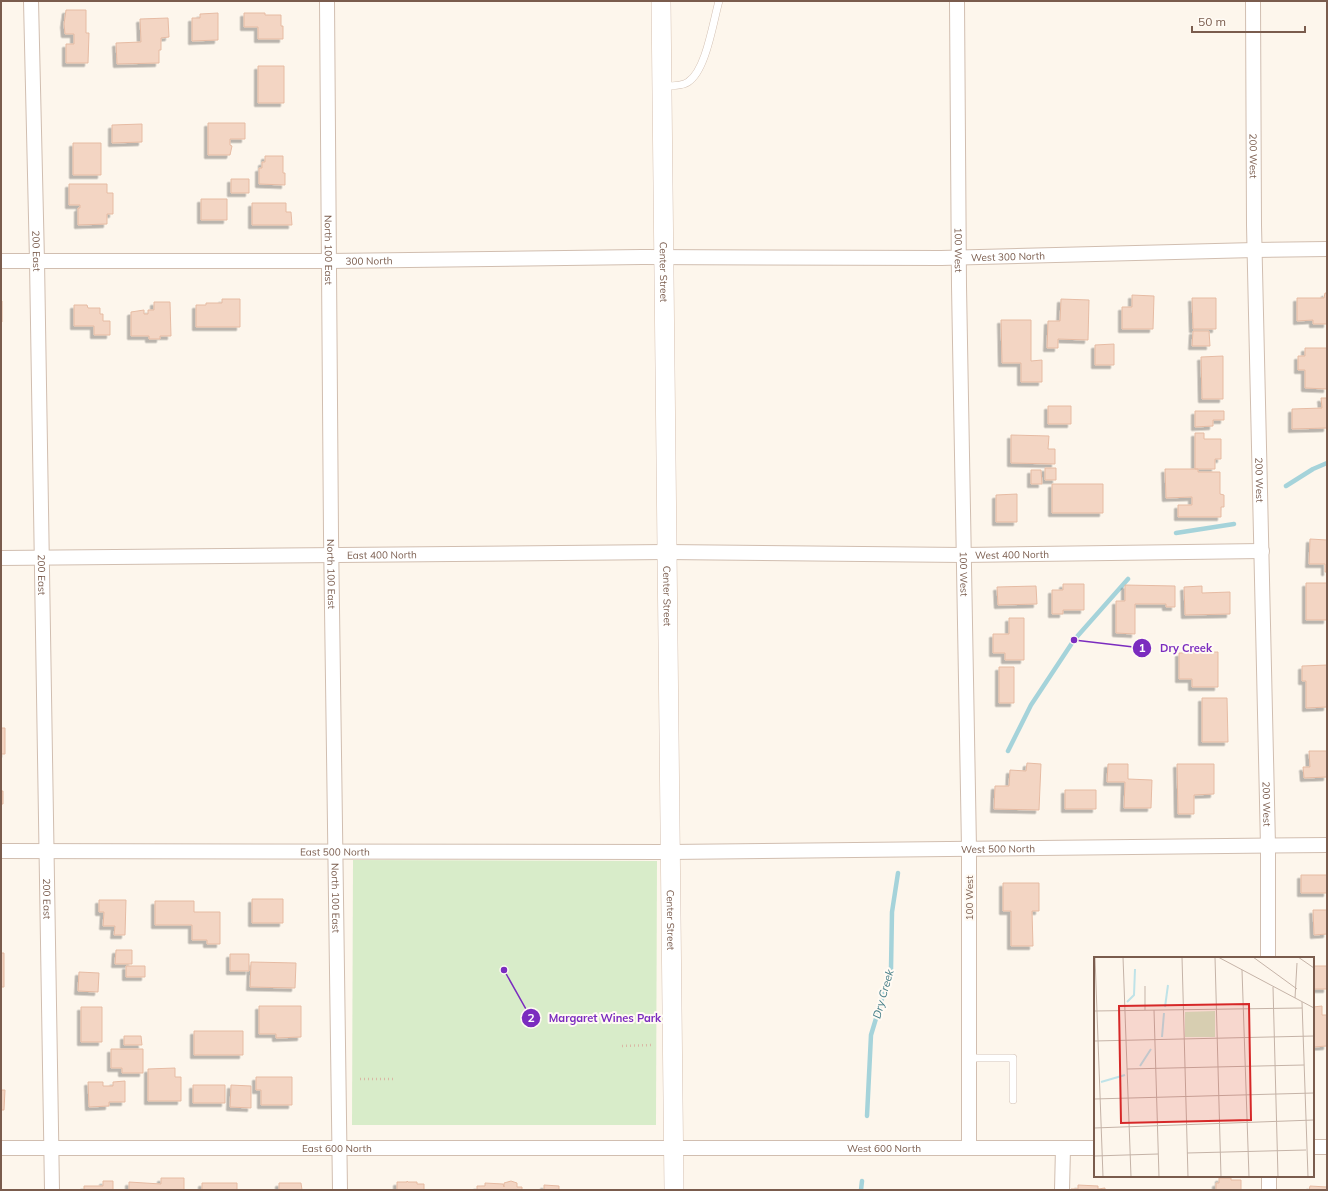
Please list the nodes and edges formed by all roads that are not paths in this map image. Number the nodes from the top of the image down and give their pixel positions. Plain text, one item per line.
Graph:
1 (31, 1) edge
2 (327, 1) edge
3 (661, 1) edge
4 (719, 1) edge
5 (957, 1) edge
6 (1253, 1) edge
7 (662, 87) junction
8 (1255, 250) junction
9 (1327, 250) edge
10 (664, 257) junction
11 (959, 257) junction
12 (1, 261) edge
13 (329, 261) junction
14 (37, 262) junction
15 (1262, 551) junction
16 (666, 552) junction
17 (963, 555) junction
18 (331, 556) junction
19 (41, 557) junction
20 (1, 558) edge
21 (1327, 845) edge
22 (1268, 846) junction
23 (969, 848) junction
24 (46, 851) junction
25 (336, 851) junction
26 (1, 852) edge
27 (669, 852) junction
28 (1268, 957) edge
29 (969, 1058) junction
30 (1013, 1100) dead end
31 (673, 1147) junction
32 (969, 1147) junction
33 (1314, 1147) edge
34 (1327, 1147) edge
35 (1, 1148) edge
36 (51, 1148) junction
37 (340, 1148) junction
38 (1062, 1148) junction
39 (1094, 1148) edge
40 (1269, 1177) edge
41 (52, 1190) edge
42 (340, 1190) edge
43 (674, 1190) edge
44 (1062, 1190) edge
45 (1269, 1190) edge

1 - 14 street, 200 East
2 - 13 street, North 100 East
3 - 7 street, Center Street
4 - 7 lane
5 - 11 street, 100 West
6 - 8 street, 200 West
7 - 10 street, Center Street
8 - 9 street, West 300 North
8 - 11 street, West 300 North
8 - 15 street, 200 West
10 - 11 street, West 300 North
10 - 13 street, 300 North
10 - 16 street, Center Street
11 - 17 street, 100 West
12 - 14 street, 300 North
13 - 14 street, 300 North
13 - 18 street, North 100 East
14 - 19 street, 200 East
15 - 17 street, West 400 North
15 - 22 street, 200 West
16 - 17 street, West 400 North
16 - 18 street, East 400 North
16 - 27 street, Center Street
17 - 23 street, 100 West
18 - 19 street, East 400 North
18 - 25 street, North 100 East
19 - 20 street, East 400 North
19 - 24 street, 200 East
21 - 22 street, West 500 North
22 - 23 street, West 500 North
22 - 28 street, 200 West
23 - 27 street, West 500 North
23 - 29 street, 100 West
24 - 25 street, East 500 North
24 - 26 street, East 500 North
24 - 36 street, 200 East
25 - 27 street, East 500 North
25 - 37 street, North 100 East
27 - 31 street, Center Street
29 - 30 lane
29 - 32 street, 100 West
31 - 32 street, West 600 North
31 - 37 street, East 600 North
31 - 43 street, Center Street
32 - 38 street, West 600 North
33 - 34 street
35 - 36 street, East 600 North
36 - 37 street, East 600 North
36 - 41 street, 200 East
37 - 42 street, North 100 East
38 - 39 street, West 600 North
38 - 44 street
40 - 45 street

